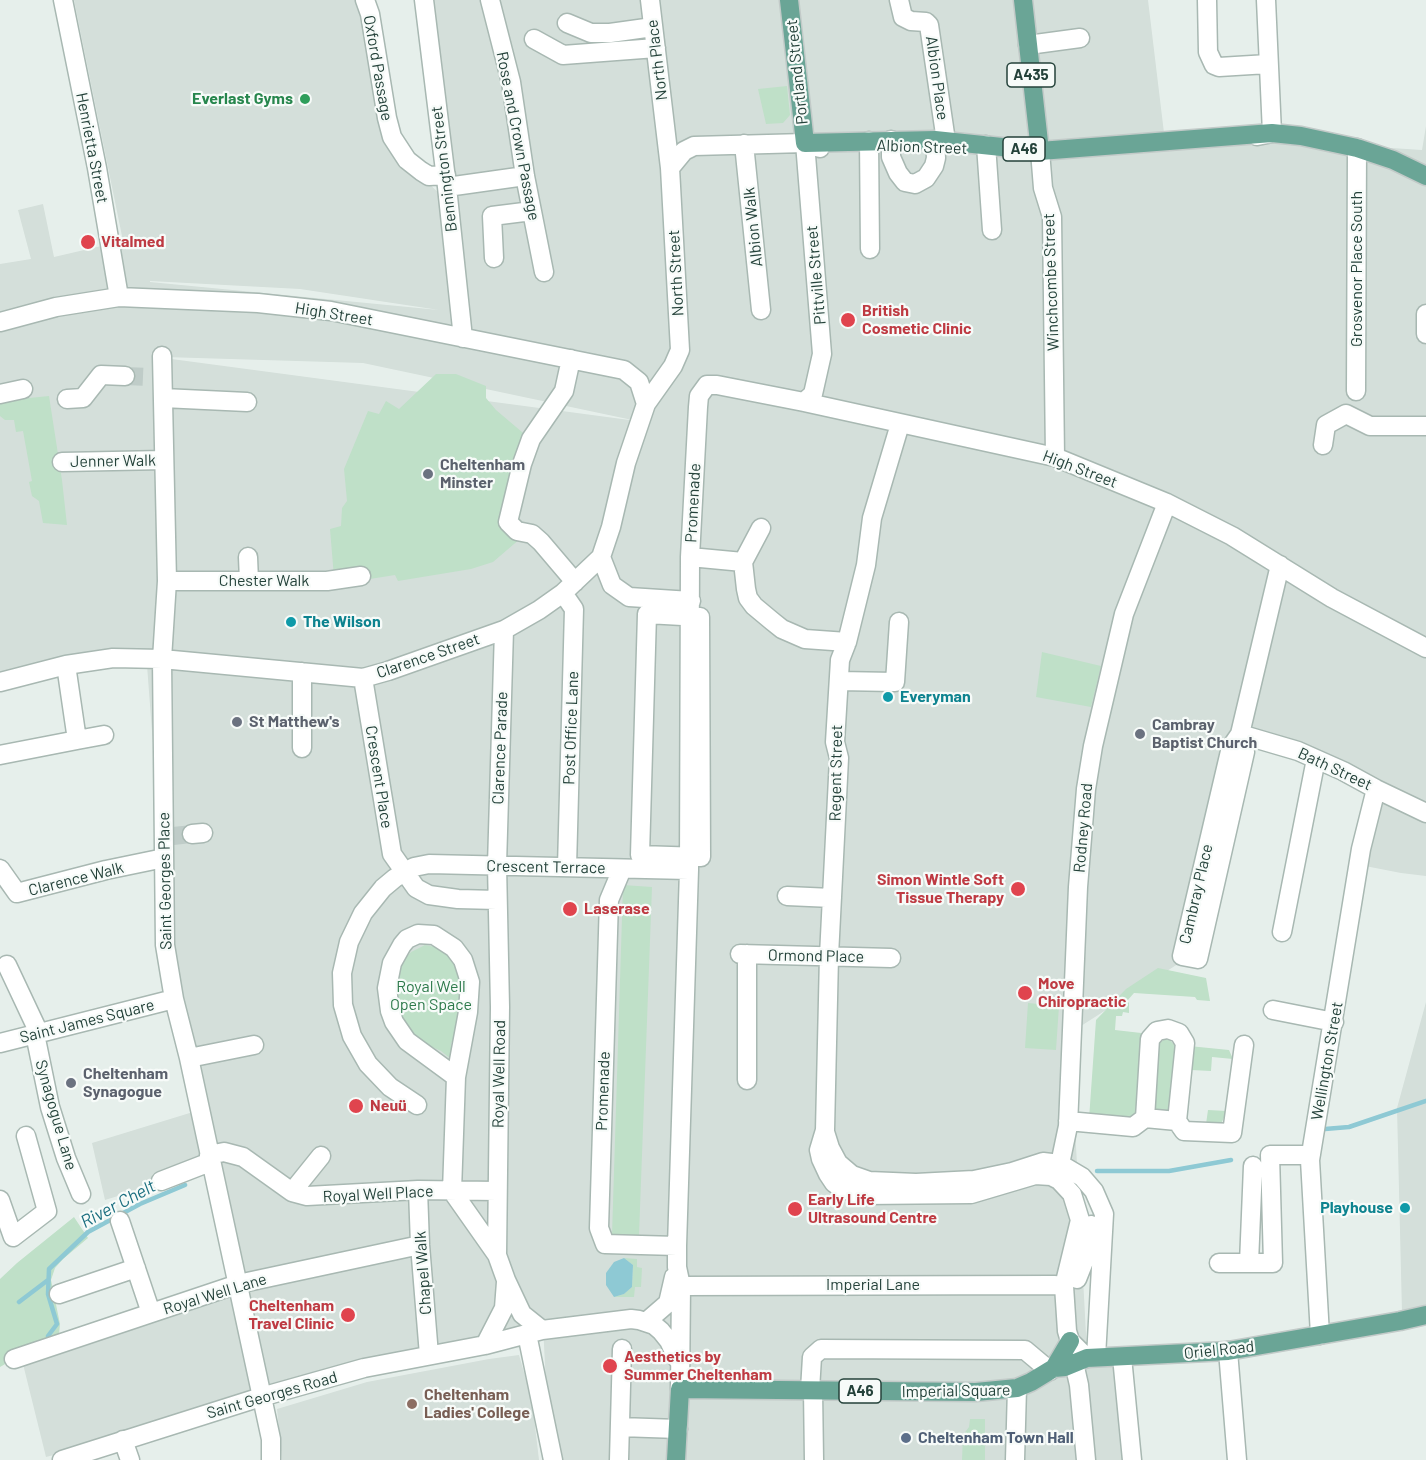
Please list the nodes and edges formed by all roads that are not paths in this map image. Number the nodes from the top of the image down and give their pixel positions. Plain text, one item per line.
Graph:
1 (63, 0) edge
2 (365, 0) edge
3 (424, 0) edge
4 (490, 0) edge
5 (650, 0) edge
6 (789, 0) edge
7 (899, 0) edge
8 (1023, 0) edge
9 (1207, 0) edge
10 (1266, 0) edge
11 (567, 23) dead end
12 (653, 27) junction
13 (1080, 38) dead end
14 (534, 39) dead end
15 (1028, 45) junction
16 (656, 48) junction
17 (1268, 64) junction
18 (664, 121) junction
19 (1272, 133) junction
20 (805, 143) junction
21 (891, 143) junction
22 (939, 143) junction
23 (744, 144) junction
24 (869, 144) junction
25 (694, 146) junction
26 (986, 148) junction
27 (1357, 148) junction
28 (1040, 151) junction
29 (670, 168) junction
30 (1426, 174) edge
31 (525, 176) junction
32 (447, 181) junction
33 (532, 211) junction
34 (992, 230) dead end
35 (870, 249) dead end
36 (494, 258) dead end
37 (544, 272) dead end
38 (119, 297) junction
39 (761, 310) dead end
40 (1426, 314) edge
41 (1426, 319) edge
42 (0, 322) edge
43 (1426, 334) edge
44 (463, 338) junction
45 (162, 356) dead end
46 (571, 359) junction
47 (668, 375) joint
48 (125, 376) tunnel mouth
49 (23, 389) dead end
50 (703, 391) joint
51 (1356, 391) dead end
52 (0, 394) edge
53 (163, 398) junction
54 (67, 399) dead end
55 (247, 402) dead end
56 (804, 402) junction
57 (646, 404) junction
58 (900, 424) junction
59 (1426, 426) edge
60 (1323, 445) dead end
61 (1054, 457) junction
62 (164, 460) junction
63 (62, 462) dead end
64 (1167, 503) junction
65 (761, 528) dead end
66 (248, 557) dead end
67 (601, 557) junction
68 (697, 558) junction
69 (743, 562) junction
70 (1280, 565) junction
71 (361, 576) dead end
72 (167, 581) junction
73 (249, 581) junction
74 (569, 588) junction
75 (691, 609) junction
76 (899, 621) dead end
77 (504, 630) junction
78 (847, 642) junction
79 (1426, 648) edge
80 (162, 659) junction
81 (66, 665) junction
82 (302, 672) junction
83 (363, 678) junction
84 (839, 681) junction
85 (0, 682) edge
86 (1240, 734) junction
87 (104, 735) dead end
88 (77, 740) junction
89 (302, 748) dead end
90 (0, 755) edge
91 (1317, 759) junction
92 (1376, 789) junction
93 (1426, 813) edge
94 (164, 858) junction
95 (689, 863) junction
96 (497, 865) junction
97 (567, 867) junction
98 (0, 869) edge
99 (622, 869) junction
100 (405, 872) junction
101 (787, 896) dead end
102 (832, 898) junction
103 (497, 900) junction
104 (1282, 932) dead end
105 (829, 956) junction
106 (891, 958) dead end
107 (7, 964) dead end
108 (174, 999) junction
109 (1273, 1010) dead end
110 (1334, 1022) junction
111 (37, 1034) junction
112 (0, 1043) edge
113 (254, 1045) dead end
114 (1244, 1045) dead end
115 (189, 1058) junction
116 (456, 1077) junction
117 (747, 1080) dead end
118 (417, 1105) dead end
119 (1145, 1118) junction
120 (1178, 1121) junction
121 (1068, 1122) junction
122 (26, 1136) dead end
123 (1311, 1155) junction
124 (321, 1156) dead end
125 (209, 1158) junction
126 (1253, 1166) dead end
127 (1060, 1172) junction
128 (161, 1181) dead end
129 (418, 1190) junction
130 (452, 1191) junction
131 (497, 1191) junction
132 (292, 1192) junction
133 (81, 1194) dead end
134 (0, 1200) edge
135 (1102, 1208) junction
136 (120, 1221) dead end
137 (420, 1245) junction
138 (677, 1246) junction
139 (497, 1255) junction
140 (1219, 1263) dead end
141 (1248, 1263) junction
142 (677, 1267) junction
143 (136, 1268) junction
144 (506, 1280) junction
145 (238, 1284) junction
146 (681, 1286) junction
147 (1065, 1286) junction
148 (59, 1294) dead end
149 (1066, 1305) junction
150 (151, 1314) junction
151 (1426, 1315) edge
152 (1401, 1321) junction
153 (646, 1322) junction
154 (1426, 1328) edge
155 (535, 1332) junction
156 (1320, 1335) junction
157 (1070, 1341) junction
158 (485, 1345) junction
159 (622, 1349) dead end
160 (1228, 1351) junction
161 (429, 1355) junction
162 (1122, 1357) junction
163 (14, 1359) dead end
164 (1086, 1360) junction
165 (1052, 1369) junction
166 (1017, 1388) junction
167 (680, 1389) junction
168 (812, 1390) junction
169 (261, 1397) junction
170 (620, 1427) junction
171 (678, 1429) junction
172 (123, 1440) junction
173 (62, 1460) edge
174 (130, 1460) edge
175 (271, 1460) edge
176 (553, 1460) edge
177 (619, 1460) edge
178 (676, 1460) edge
179 (814, 1460) edge
180 (1015, 1460) edge
181 (1086, 1460) edge
182 (1132, 1460) edge
183 (1237, 1460) edge

1 - 38 street, Henrietta Street
2 - 32 street, Oxford Passage
3 - 32 street, Bennington Street
4 - 31 street, Rose and Crown Passage
5 - 12 street, North Place
6 - 20 main road, Portland Street
7 - 22 street, Albion Place
8 - 15 main road, Winchcombe Street / A435
9 - 17 street
10 - 17 street
11 - 12 street
12 - 16 street, North Place
13 - 15 street
14 - 16 street
15 - 28 main road, Winchcombe Street / A435
16 - 18 street, North Place
17 - 19 street
18 - 25 street, North Place
18 - 29 street, North Place
19 - 27 main road, Albion Street / A46
19 - 28 main road, Albion Street / A46
19 - 28 street, Albion Street
20 - 23 street, Albion Street
20 - 24 main road, Albion Street / A46
20 - 56 street, Pittville Street
21 - 22 main road, Albion Street / A46
21 - 22 street
21 - 24 main road, Albion Street / A46
22 - 26 main road, Albion Street / A46
23 - 25 street, Albion Street
23 - 39 street, Albion Walk
24 - 35 street
25 - 29 street
26 - 28 main road, Albion Street / A46
26 - 34 street
27 - 30 main road, Albion Street / A46
27 - 51 street, Grosvenor Place South
28 - 61 street, Winchcombe Street
29 - 47 street, North Street
31 - 32 street, Oxford Passage
31 - 33 street, Rose and Crown Passage
32 - 44 street, Bennington Street
33 - 36 street
33 - 37 street, Rose and Crown Passage
38 - 42 street, High Street
38 - 44 street, High Street
40 - 41 street
41 - 43 street
44 - 46 street, High Street
45 - 53 street, Saint Georges Place
46 - 57 street, High Street
46 - 74 street, Post Office Lane
47 - 57 street, Clarence Street
48 - 54 street
49 - 52 street
50 - 56 street, High Street
50 - 68 street, Promenade
53 - 55 street
53 - 62 street, Saint Georges Place
56 - 58 street, High Street
57 - 67 street, Clarence Street
58 - 61 street, High Street
58 - 78 street, Regent Street
59 - 60 street
61 - 64 street, High Street
62 - 63 street, Jenner Walk
62 - 72 street, Saint Georges Place
64 - 70 street, High Street
64 - 121 street, Rodney Road
65 - 69 street
66 - 73 street
67 - 74 street, Clarence Street
67 - 75 street
68 - 69 street
68 - 75 street, Promenade
69 - 78 street
70 - 79 street, High Street
70 - 86 street, Cambray Place
71 - 73 street, Chester Walk
72 - 73 street, Chester Walk
72 - 80 street, Saint Georges Place
74 - 77 street, Clarence Street
74 - 97 street, Post Office Lane
75 - 95 street, Promenade
75 - 95 street
76 - 84 street
77 - 83 street, Clarence Street
77 - 96 street, Clarence Parade
78 - 84 street, Regent Street
80 - 81 street, Clarence Street
80 - 82 street, Clarence Street
80 - 94 street, Saint Georges Place
81 - 85 street, Clarence Street
81 - 88 street
82 - 83 street, Clarence Street
82 - 89 street
83 - 100 street, Crescent Place
84 - 102 street, Regent Street
86 - 86 street, Cambray Place
86 - 91 street, Bath Street
87 - 88 street
88 - 90 street
91 - 92 street, Bath Street
91 - 104 street
92 - 93 street, Bath Street
92 - 110 street, Wellington Street
94 - 98 street, Clarence Walk
94 - 108 street, Saint Georges Place
95 - 99 street, Crescent Terrace
95 - 138 street, Promenade
96 - 97 street, Crescent Terrace
96 - 100 street, Crescent Terrace
96 - 103 street, Royal Well Road
97 - 99 street, Crescent Terrace
99 - 138 street, Promenade
100 - 103 street, Crescent Place
100 - 118 street
101 - 102 street
102 - 105 street, Regent Street
103 - 131 street, Royal Well Road
105 - 106 street, Ormond Place
105 - 117 street, Ormond Place
105 - 127 street, Regent Street
107 - 111 street, Synagogue Lane
108 - 111 street, Saint James Square
108 - 115 street, Saint Georges Place
109 - 110 street
110 - 123 street, Wellington Street
111 - 112 street, Saint James Square
111 - 133 street, Synagogue Lane
113 - 115 street
114 - 120 street
115 - 125 street, Saint Georges Place
116 - 116 street
116 - 130 street
119 - 120 street
119 - 120 street
119 - 121 street
121 - 127 street, Rodney Road
122 - 134 street
123 - 141 street
123 - 156 street, Wellington Street
124 - 132 street
125 - 128 street
125 - 132 street, Royal Well Place
125 - 145 street, Saint Georges Place
126 - 141 street
127 - 135 street
127 - 147 street
129 - 130 street, Royal Well Place
129 - 132 street, Royal Well Place
129 - 137 street, Chapel Walk
130 - 131 street, Royal Well Place
130 - 139 street, Royal Well Place
131 - 139 street, Royal Well Road
135 - 149 street
135 - 164 street
136 - 143 street
137 - 145 street, Royal Well Lane
137 - 161 street, Chapel Walk
138 - 142 street, Promenade
139 - 144 street, Royal Well Road
140 - 141 street
142 - 146 street, Promenade
142 - 153 street
143 - 148 street
143 - 150 street
144 - 155 street, Royal Well Road
144 - 158 street, Royal Well Road
145 - 150 street, Royal Well Lane
145 - 169 street, Saint Georges Place
146 - 147 street, Imperial Lane
146 - 167 street, Promenade
147 - 149 street
149 - 157 street
150 - 163 street, Royal Well Lane
151 - 152 main road, Oriel Road / A46
152 - 154 main road, A46
152 - 156 main road, Oriel Road / A46
153 - 155 street, Saint Georges Road
153 - 167 street
155 - 158 street, Saint Georges Road
155 - 176 street
156 - 160 main road, Oriel Road / A46
157 - 164 street
157 - 165 main road
158 - 161 street, Saint Georges Road
159 - 170 street
160 - 162 main road, Oriel Road / A46
160 - 183 street
161 - 169 street, Saint Georges Road
162 - 164 main road, Oriel Road / A46
162 - 182 street
164 - 165 main road, Oriel Road / A46
164 - 181 street
165 - 166 main road, Oriel Road / A46
165 - 168 street
166 - 168 main road, Imperial Square / A46
166 - 180 street, Imperial Square
167 - 168 main road, Imperial Square / A46
167 - 171 main road, Promenade
168 - 179 street
169 - 172 street, Saint Georges Road
169 - 175 street, Saint Georges Place
170 - 171 street
170 - 177 street
171 - 178 main road, Promenade
172 - 173 street, Saint Georges Road
172 - 174 street

